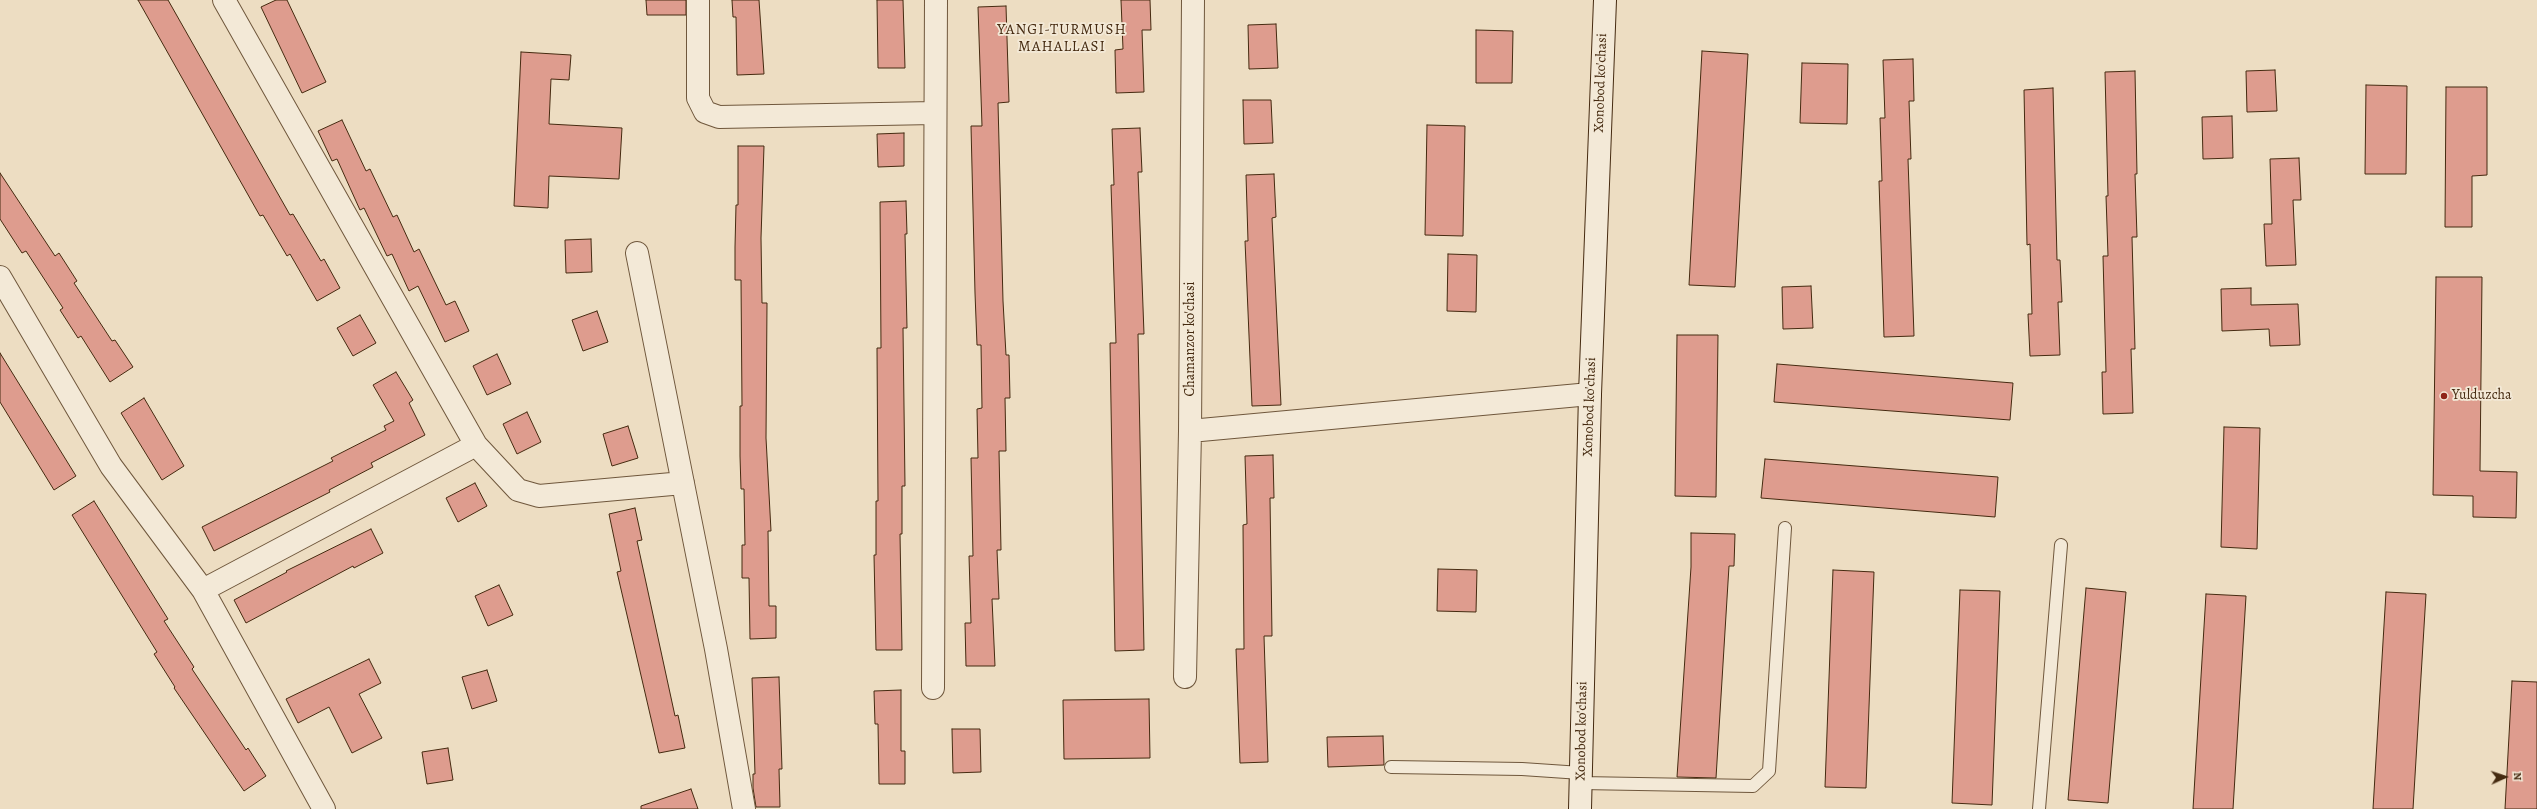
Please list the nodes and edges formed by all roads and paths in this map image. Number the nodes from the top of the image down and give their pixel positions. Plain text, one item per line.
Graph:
1 (224, 0) edge
2 (698, 0) edge
3 (936, 0) edge
4 (1193, 0) edge
5 (1603, 2) edge
6 (934, 113) junction
7 (638, 253) dead end
8 (0, 277) edge
9 (1590, 394) junction
10 (1190, 431) junction
11 (476, 446) junction
12 (683, 483) junction
13 (1785, 528) dead end
14 (2061, 545) dead end
15 (203, 590) junction
16 (1185, 677) dead end
17 (933, 688) dead end
18 (1391, 767) dead end
19 (1581, 778) junction
20 (324, 809) edge
21 (744, 809) edge
22 (1580, 809) edge
23 (2039, 809) edge

1 - 11 street
2 - 6 street
3 - 6 street
4 - 10 street, Chamanzor ko'chasi
5 - 9 street, Xonobod ko'chasi
6 - 17 street
7 - 12 street
8 - 15 street
9 - 10 street
9 - 19 street, Xonobod ko'chasi
10 - 16 street, Chamanzor ko'chasi
11 - 12 street
11 - 15 street
12 - 21 street
13 - 19 lane
14 - 23 lane
15 - 20 street
18 - 19 lane
19 - 22 street, Xonobod ko'chasi

